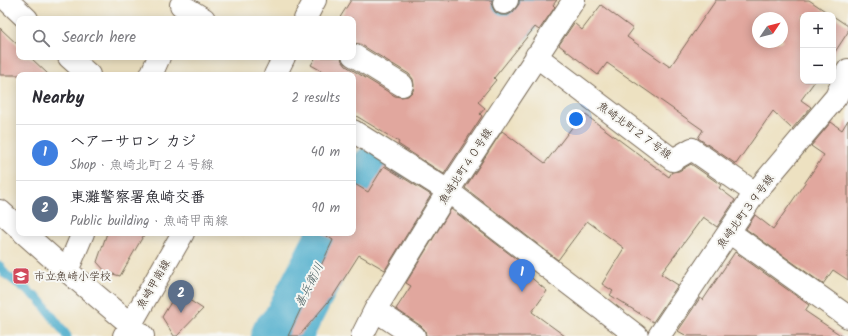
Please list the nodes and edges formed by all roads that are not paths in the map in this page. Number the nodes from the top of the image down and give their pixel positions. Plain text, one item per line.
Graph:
1 (7, 0) edge
2 (315, 0) edge
3 (574, 0) edge
4 (180, 8) edge
5 (24, 16) edge
6 (197, 16) edge
7 (307, 16) edge
8 (536, 56) junction
9 (356, 57) edge
10 (72, 60) edge
11 (158, 60) edge
12 (848, 70) edge
13 (85, 72) edge
14 (152, 72) edge
15 (402, 85) dead end
16 (842, 101) edge
17 (356, 133) edge
18 (448, 192) junction
19 (755, 193) junction
20 (0, 211) edge
21 (16, 225) edge
22 (729, 232) junction
23 (27, 236) edge
24 (82, 236) edge
25 (181, 236) edge
26 (67, 271) junction
27 (375, 310) junction
28 (848, 317) edge
29 (132, 332) edge
30 (362, 336) edge
31 (414, 336) edge
32 (637, 336) edge
33 (659, 336) edge

1 - 5 street
2 - 7 street
3 - 8 street, 魚崎北町４０号線
4 - 6 street
8 - 18 street, 魚崎北町４０号線
8 - 19 street, 魚崎北町２７号線
9 - 15 street
10 - 13 street
11 - 14 street
12 - 16 street, 魚崎北町３９号線
16 - 19 street, 魚崎北町３９号線
17 - 18 street
18 - 27 street, 魚崎北町４０号線
18 - 32 street
19 - 22 street, 魚崎北町３９号線
20 - 21 street
22 - 28 street
22 - 33 street, 魚崎北町３９号線
23 - 26 street
24 - 26 street
25 - 29 street, 魚崎甲南線
26 - 29 street
27 - 30 street, 魚崎北町４０号線
27 - 31 street

